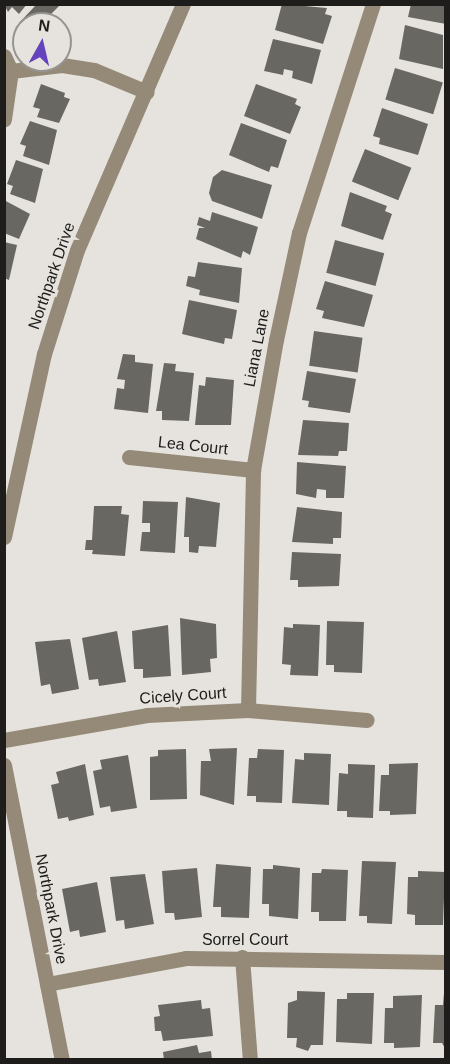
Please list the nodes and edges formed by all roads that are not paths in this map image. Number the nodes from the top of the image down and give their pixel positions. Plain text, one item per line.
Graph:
1 (183, 4) edge
2 (373, 4) edge
3 (4, 56) edge
4 (11, 70) junction
5 (147, 92) junction
6 (4, 119) edge
7 (129, 457) dead end
8 (253, 470) junction
9 (7, 505) edge
10 (4, 537) edge
11 (248, 710) junction
12 (366, 720) dead end
13 (4, 740) edge
14 (4, 765) edge
15 (242, 957) junction
16 (446, 962) edge
17 (47, 984) junction
18 (62, 1059) edge
19 (250, 1059) edge

1 - 5 street, Northpark Drive
2 - 8 street, Liana Lane
3 - 4 street
4 - 5 street
4 - 6 street
5 - 9 street, Northpark Drive
7 - 8 street, Lea Court
8 - 11 street, Liana Lane
9 - 10 street, Northpark Drive
11 - 12 street, Cicely Court
11 - 13 street, Cicely Court
14 - 17 street, Northpark Drive
15 - 16 street, Sorrel Court
15 - 17 street, Sorrel Court
15 - 19 street
17 - 18 street, Northpark Drive

